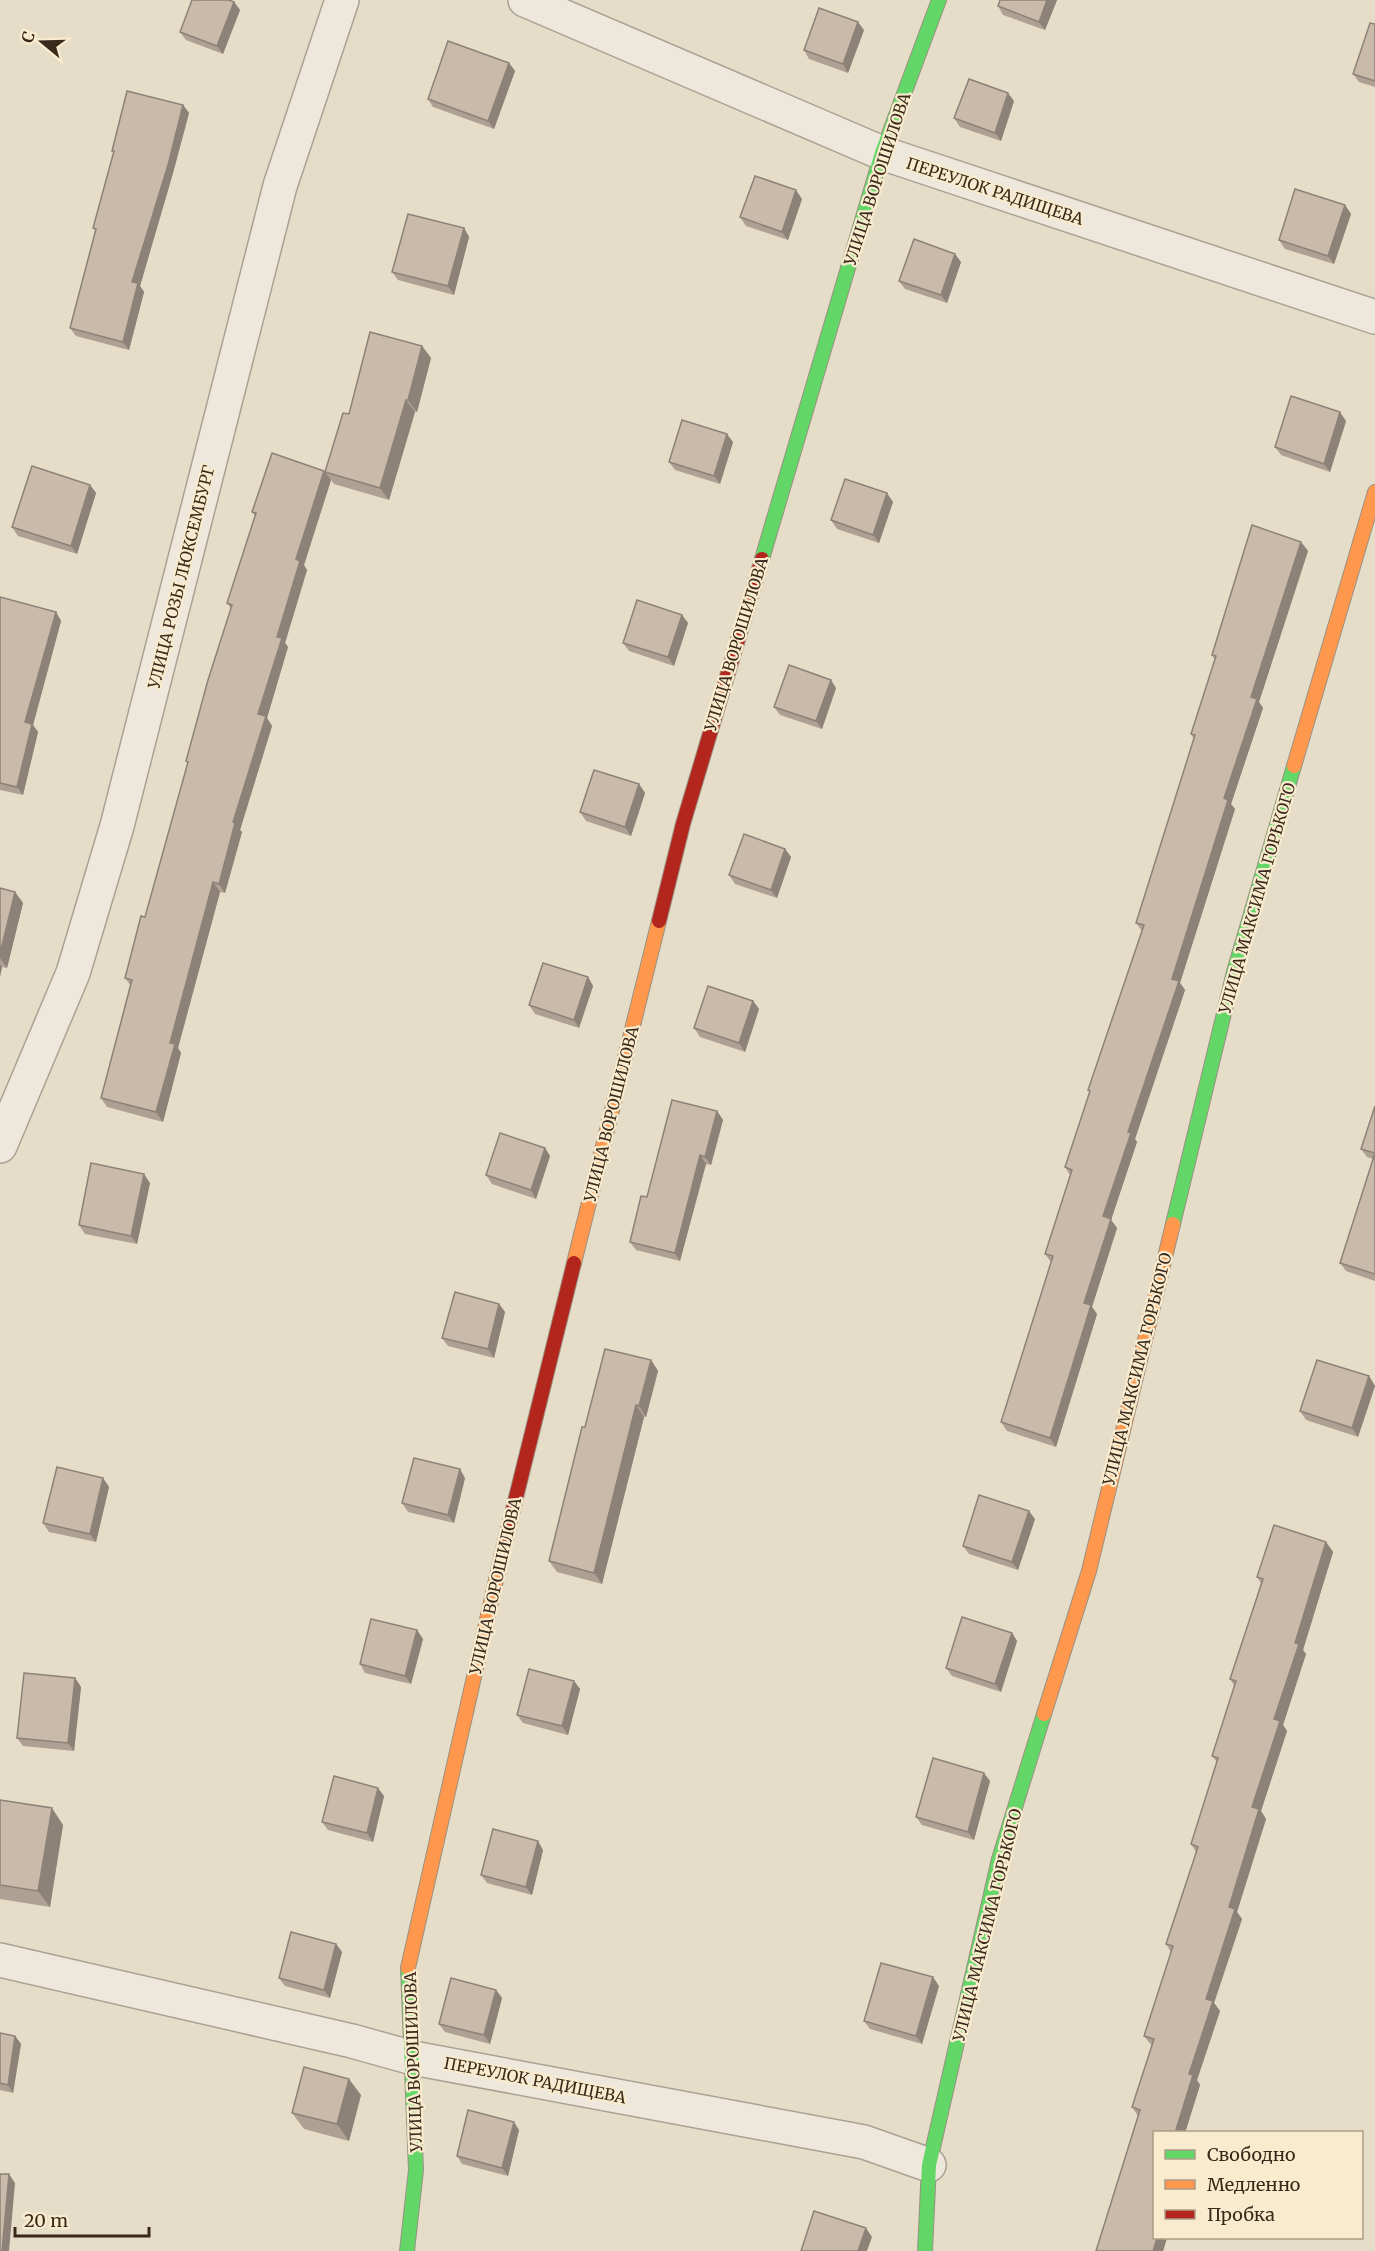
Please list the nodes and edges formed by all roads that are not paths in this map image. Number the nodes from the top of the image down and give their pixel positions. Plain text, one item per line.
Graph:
1 (342, 0) edge
2 (525, 0) edge
3 (939, 0) edge
4 (882, 153) junction
5 (1375, 317) edge
6 (1375, 492) edge
7 (0, 1146) edge
8 (0, 1960) edge
9 (413, 2058) junction
10 (929, 2165) junction
11 (406, 2251) edge
12 (925, 2251) edge

1 - 7 street, УЛИЦА РОЗЫ ЛЮКСЕМБУРГ
2 - 4 street, ПЕРЕУЛОК РАДИЩЕВА
3 - 4 street, УЛИЦА ВОРОШИЛОВА
4 - 5 street, ПЕРЕУЛОК РАДИЩЕВА
4 - 9 street, УЛИЦА ВОРОШИЛОВА
6 - 10 street, УЛИЦА МАКСИМА ГОРЬКОГО
8 - 9 street, ПЕРЕУЛОК РАДИЩЕВА
9 - 10 street, ПЕРЕУЛОК РАДИЩЕВА
9 - 11 street, УЛИЦА ВОРОШИЛОВА
10 - 12 street, УЛИЦА МАКСИМА ГОРЬКОГО

